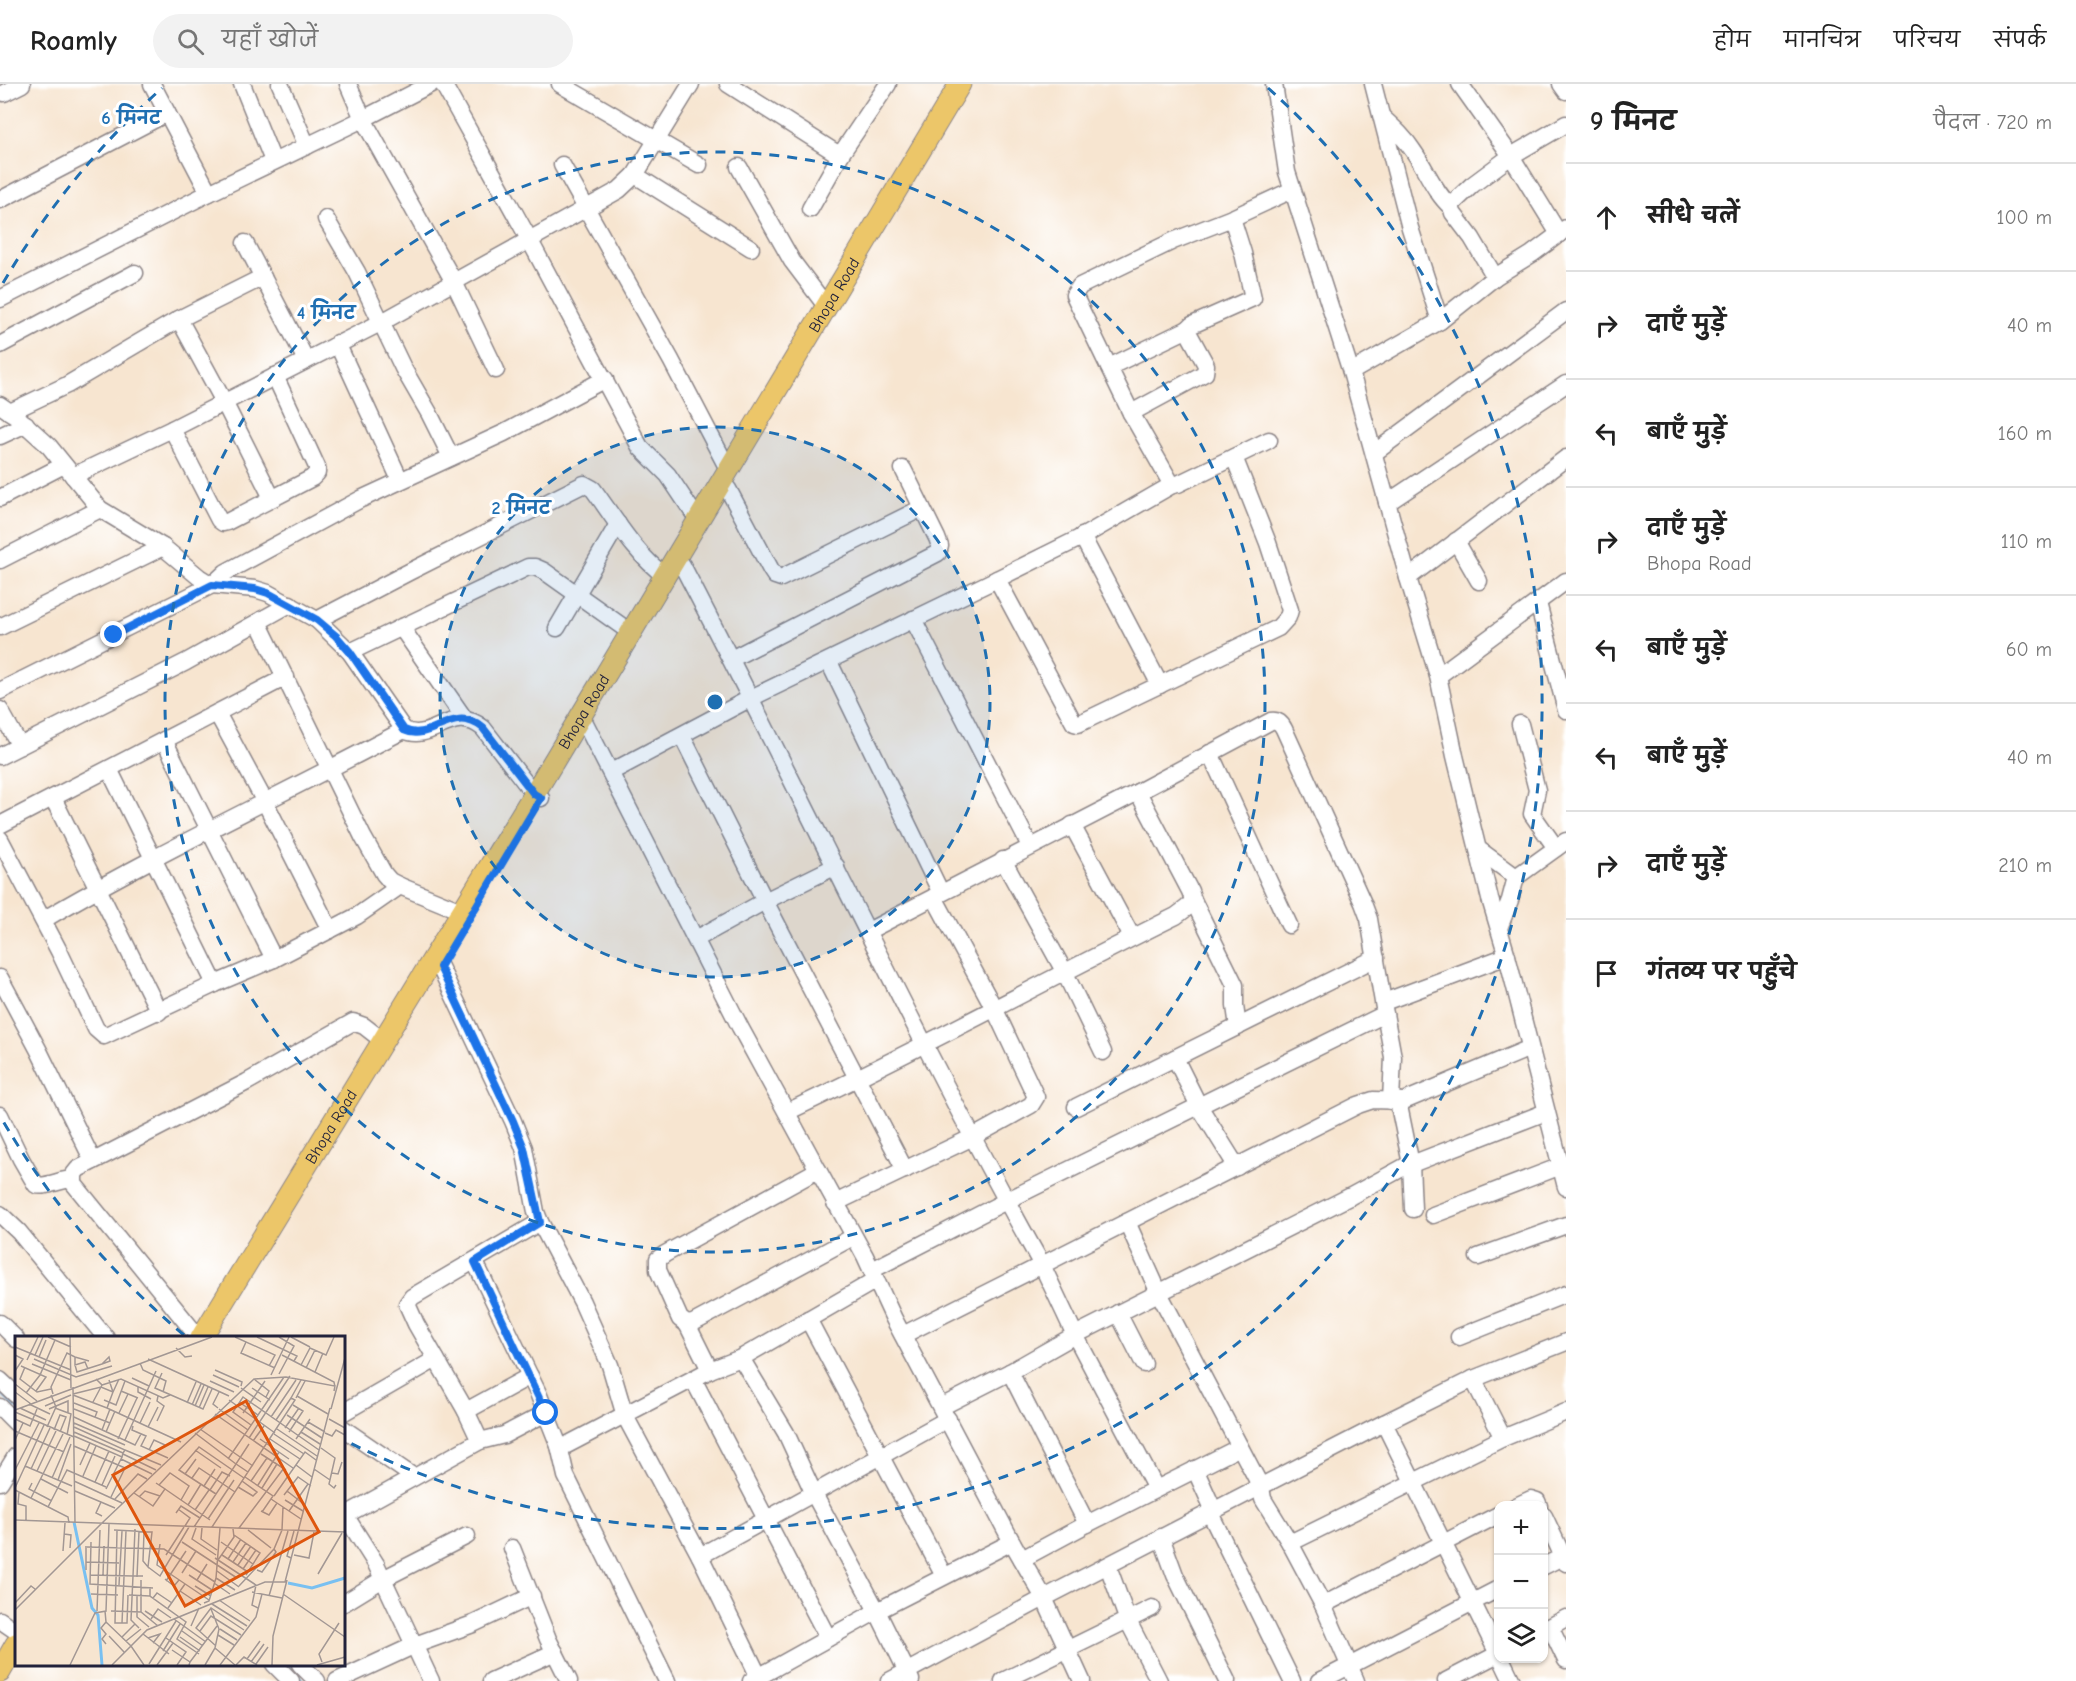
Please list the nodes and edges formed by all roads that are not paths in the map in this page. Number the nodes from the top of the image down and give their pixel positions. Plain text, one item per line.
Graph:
1 (22, 84) edge
2 (152, 84) edge
3 (242, 84) edge
4 (280, 84) edge
5 (348, 84) edge
6 (431, 84) edge
7 (442, 84) edge
8 (560, 84) edge
9 (690, 84) edge
10 (728, 84) edge
11 (888, 84) edge
12 (960, 84) edge
13 (973, 84) edge
14 (1274, 84) edge
15 (1373, 84) edge
16 (1460, 84) edge
17 (1561, 84) edge
18 (1566, 91) edge
19 (4, 93) dead end
20 (167, 113) junction
21 (1382, 117) junction
22 (363, 119) junction
23 (1566, 124) edge
24 (656, 140) junction
25 (307, 146) junction
26 (841, 154) junction
27 (1511, 156) junction
28 (273, 161) junction
29 (562, 165) dead end
30 (699, 165) dead end
31 (739, 167) dead end
32 (635, 175) junction
33 (1292, 190) junction
34 (208, 193) junction
35 (0, 200) edge
36 (587, 207) junction
37 (1451, 207) junction
38 (810, 209) dead end
39 (1232, 218) junction
40 (326, 219) dead end
41 (1562, 231) edge
42 (529, 239) junction
43 (245, 243) dead end
44 (751, 248) dead end
45 (135, 273) dead end
46 (263, 277) junction
47 (1495, 277) junction
48 (454, 282) junction
49 (0, 299) edge
50 (826, 306) junction
51 (1566, 311) edge
52 (179, 319) junction
53 (1440, 321) junction
54 (382, 322) junction
55 (1188, 329) junction
56 (337, 343) junction
57 (0, 345) edge
58 (306, 360) junction
59 (1109, 367) junction
60 (496, 370) dead end
61 (1351, 372) junction
62 (275, 376) junction
63 (605, 379) junction
64 (1566, 384) edge
65 (224, 402) junction
66 (5, 409) edge
67 (1131, 413) junction
68 (26, 424) junction
69 (172, 429) junction
70 (0, 436) edge
71 (1269, 440) dead end
72 (1374, 453) junction
73 (451, 457) junction
74 (1234, 457) junction
75 (1566, 458) edge
76 (903, 469) dead end
77 (68, 470) junction
78 (728, 479) junction
79 (400, 480) junction
80 (1172, 485) junction
81 (0, 498) edge
82 (272, 498) junction
83 (1387, 503) junction
84 (922, 508) junction
85 (100, 509) junction
86 (698, 520) junction
87 (618, 524) junction
88 (1082, 536) junction
89 (1456, 542) junction
90 (164, 547) junction
91 (0, 560) edge
92 (673, 571) junction
93 (1408, 578) junction
94 (997, 579) junction
95 (1566, 580) edge
96 (1479, 581) dead end
97 (212, 585) junction
98 (578, 594) junction
99 (1538, 603) junction
100 (290, 604) junction
101 (913, 619) junction
102 (317, 620) junction
103 (258, 622) junction
104 (0, 627) edge
105 (401, 627) junction
106 (557, 628) dead end
107 (630, 632) junction
108 (350, 652) junction
109 (731, 659) junction
110 (829, 662) junction
111 (1438, 676) junction
112 (286, 678) junction
113 (1160, 685) junction
114 (0, 691) edge
115 (751, 698) junction
116 (0, 710) edge
117 (1566, 710) edge
118 (217, 713) junction
119 (464, 718) junction
120 (585, 723) junction
121 (1520, 724) dead end
122 (404, 730) junction
123 (682, 736) junction
124 (164, 740) junction
125 (20, 746) junction
126 (1210, 753) junction
127 (0, 756) edge
128 (109, 769) junction
129 (330, 769) junction
130 (611, 772) junction
131 (1138, 792) junction
132 (537, 796) junction
133 (53, 798) junction
134 (266, 802) junction
135 (0, 825) edge
136 (1072, 825) junction
137 (211, 831) junction
138 (0, 839) edge
139 (1561, 844) edge
140 (1030, 846) junction
141 (1478, 849) junction
142 (154, 858) junction
143 (1004, 860) junction
144 (836, 866) junction
145 (1516, 877) junction
146 (400, 886) junction
147 (98, 888) junction
148 (937, 895) junction
149 (1192, 900) junction
150 (765, 901) junction
151 (461, 911) junction
152 (43, 920) junction
153 (1289, 925) dead end
154 (1499, 928) junction
155 (330, 930) junction
156 (868, 931) junction
157 (1132, 937) junction
158 (696, 939) junction
159 (1506, 956) junction
160 (1376, 958) junction
161 (274, 959) junction
162 (440, 967) junction
163 (1064, 971) junction
164 (0, 978) edge
165 (215, 984) junction
166 (1385, 1008) junction
167 (995, 1010) junction
168 (159, 1012) junction
169 (1238, 1027) junction
170 (382, 1040) junction
171 (925, 1044) junction
172 (1530, 1048) junction
173 (1103, 1052) dead end
174 (1175, 1058) junction
175 (859, 1078) junction
176 (1395, 1101) junction
177 (1199, 1106) junction
178 (1076, 1107) dead end
179 (787, 1112) junction
180 (1546, 1112) junction
181 (0, 1115) edge
182 (973, 1137) junction
183 (93, 1161) junction
184 (1411, 1164) junction
185 (1561, 1166) junction
186 (1237, 1167) junction
187 (818, 1170) junction
188 (905, 1170) junction
189 (73, 1179) junction
190 (1566, 1186) edge
191 (1006, 1201) junction
192 (835, 1203) junction
193 (1413, 1209) dead end
194 (0, 1214) edge
195 (1433, 1215) dead end
196 (540, 1222) junction
197 (1127, 1222) junction
198 (1566, 1225) edge
199 (853, 1237) junction
200 (1478, 1257) dead end
201 (475, 1262) junction
202 (1042, 1265) junction
203 (874, 1275) junction
204 (1159, 1293) junction
205 (1566, 1294) edge
206 (1118, 1313) junction
207 (808, 1319) junction
208 (0, 1323) edge
209 (687, 1324) junction
210 (903, 1335) junction
211 (1075, 1335) junction
212 (104, 1336) edge
213 (198, 1336) edge
214 (201, 1336) edge
215 (217, 1336) edge
216 (1459, 1337) dead end
217 (15, 1338) edge
218 (1566, 1342) edge
219 (741, 1358) junction
220 (436, 1359) junction
221 (1144, 1364) dead end
222 (710, 1370) junction
223 (1010, 1372) junction
224 (530, 1376) junction
225 (693, 1379) junction
226 (1473, 1379) junction
227 (0, 1380) edge
228 (15, 1394) edge
229 (0, 1407) edge
230 (345, 1411) edge
231 (466, 1411) junction
232 (1566, 1412) edge
233 (546, 1413) junction
234 (944, 1413) junction
235 (625, 1416) junction
236 (15, 1422) edge
237 (1384, 1423) junction
238 (345, 1430) edge
239 (1503, 1438) junction
240 (480, 1441) junction
241 (559, 1446) junction
242 (1240, 1447) junction
243 (881, 1456) junction
244 (15, 1458) edge
245 (1196, 1469) junction
246 (414, 1477) junction
247 (0, 1482) edge
248 (1413, 1484) junction
249 (1261, 1487) junction
250 (1156, 1489) junction
251 (814, 1494) junction
252 (1212, 1512) junction
253 (345, 1514) edge
254 (345, 1517) edge
255 (1494, 1517) edge
256 (768, 1520) junction
257 (1087, 1524) junction
258 (1548, 1524) edge
259 (466, 1536) dead end
260 (1161, 1538) junction
261 (1012, 1542) junction
262 (1290, 1543) junction
263 (1443, 1544) junction
264 (512, 1548) dead end
265 (700, 1556) junction
266 (1565, 1558) edge
267 (1022, 1559) junction
268 (1548, 1564) edge
269 (1108, 1566) junction
270 (944, 1576) junction
271 (383, 1579) junction
272 (1494, 1591) edge
273 (532, 1596) junction
274 (1044, 1598) junction
275 (345, 1601) edge
276 (1473, 1602) junction
277 (1323, 1605) junction
278 (1152, 1608) dead end
279 (877, 1611) junction
280 (1566, 1618) edge
281 (0, 1620) edge
282 (1128, 1621) junction
283 (1548, 1628) edge
284 (15, 1630) edge
285 (1548, 1631) edge
286 (828, 1638) junction
287 (415, 1645) junction
288 (15, 1646) edge
289 (1494, 1646) edge
290 (1067, 1648) junction
291 (555, 1652) junction
292 (1494, 1656) edge
293 (1566, 1660) edge
294 (1503, 1663) edge
295 (17, 1666) edge
296 (275, 1666) edge
297 (301, 1666) edge
298 (0, 1672) edge
299 (1352, 1674) edge
300 (909, 1677) edge
301 (755, 1679) edge
302 (8, 1681) edge
303 (291, 1681) edge
304 (317, 1681) edge
305 (337, 1681) edge
306 (431, 1681) edge
307 (491, 1681) edge
308 (569, 1681) edge
309 (667, 1681) edge
310 (889, 1681) edge
311 (1003, 1681) edge
312 (1082, 1681) edge
313 (1159, 1681) edge
314 (1227, 1681) edge
315 (1292, 1681) edge
316 (1320, 1681) edge
317 (1446, 1681) edge
318 (1512, 1681) edge

1 - 19 street
2 - 20 street
3 - 28 street
4 - 25 street
5 - 22 street
6 - 22 street
7 - 42 street
8 - 24 street
9 - 24 street
10 - 26 street
11 - 26 street
12 - 50 main road, Bhopa Road
13 - 78 main road, Bhopa Road
14 - 33 street
15 - 21 street
16 - 27 street
17 - 18 street
20 - 34 street
20 - 35 street
21 - 37 street
21 - 53 street
22 - 25 street
22 - 48 street
23 - 27 street
24 - 30 street
24 - 32 street
25 - 28 street
26 - 38 street
27 - 37 street
27 - 41 street
28 - 34 street
29 - 36 street
31 - 50 street
32 - 36 street
32 - 44 street
33 - 39 street
33 - 61 street
34 - 49 street
36 - 42 street
36 - 78 street
37 - 47 street
39 - 55 street
39 - 59 street
40 - 54 street
41 - 47 street
42 - 48 street
42 - 63 street
43 - 46 street
45 - 57 street
46 - 52 street
46 - 58 street
47 - 53 street
48 - 54 street
48 - 60 street
50 - 78 main road, Bhopa Road
51 - 72 street
52 - 65 street
52 - 66 street
53 - 61 street
54 - 56 street
54 - 73 street
55 - 59 street
55 - 67 street
56 - 58 street
56 - 79 street
58 - 62 street
59 - 67 street
61 - 72 street
62 - 65 street
62 - 82 street
63 - 73 street
63 - 86 street
64 - 83 street
65 - 69 street
65 - 82 street
66 - 68 street
67 - 80 street
68 - 70 street
68 - 77 street
69 - 77 street
69 - 82 street
71 - 74 street
72 - 83 street
73 - 79 street
74 - 80 street
74 - 113 street
75 - 89 street
76 - 84 street
77 - 81 street
77 - 85 street
78 - 84 street
78 - 86 main road, Bhopa Road
78 - 92 main road, Bhopa Road
79 - 97 street
80 - 88 street
83 - 93 street
84 - 109 street
85 - 90 street
85 - 91 street
86 - 92 main road, Bhopa Road
87 - 92 street
87 - 98 street
87 - 102 street
88 - 94 street
88 - 113 street
89 - 93 street
89 - 96 street
90 - 97 street
90 - 104 street
92 - 107 main road, Bhopa Road
92 - 109 street
92 - 120 main road, Bhopa Road
93 - 111 street
94 - 101 street
94 - 113 street
95 - 99 street
97 - 100 street
97 - 114 street
98 - 105 street
98 - 106 street
98 - 107 street
99 - 111 street
99 - 117 street
100 - 102 street
100 - 103 street
101 - 110 street
101 - 140 street
102 - 108 street
103 - 112 street
103 - 125 street
105 - 108 street
105 - 119 street
107 - 132 main road, Bhopa Road
108 - 122 street
109 - 115 street
110 - 115 street
110 - 148 street
111 - 141 street
112 - 118 street
112 - 129 street
115 - 123 street
115 - 144 street
116 - 125 street
118 - 124 street
118 - 134 street
119 - 122 street
119 - 132 street
120 - 130 street
120 - 132 main road, Bhopa Road
121 - 139 street
122 - 129 street
123 - 130 street
123 - 150 street
124 - 128 street
124 - 137 street
125 - 127 street
126 - 131 street
126 - 153 street
126 - 160 street
128 - 133 street
128 - 142 street
129 - 134 street
129 - 146 street
130 - 158 street
131 - 136 street
131 - 149 street
132 - 151 main road, Bhopa Road
132 - 162 main road, Bhopa Road
133 - 135 street
133 - 147 street
134 - 137 street
134 - 155 street
136 - 140 street
136 - 157 street
137 - 142 street
137 - 161 street
138 - 152 street
139 - 145 street
140 - 143 street
141 - 145 street
141 - 154 street
142 - 147 street
142 - 165 street
143 - 148 street
143 - 163 street
144 - 150 street
144 - 156 street
145 - 154 street
146 - 151 street
146 - 155 street
147 - 152 street
147 - 168 street
148 - 156 street
148 - 167 street
149 - 157 street
149 - 169 street
150 - 158 street
150 - 175 street
151 - 170 main road, Bhopa Road
152 - 168 street
154 - 159 street
155 - 161 street
156 - 171 street
157 - 163 street
158 - 179 street
159 - 166 street
159 - 172 street
160 - 166 street
160 - 169 street
161 - 165 street
162 - 196 street
162 - 215 main road, Bhopa Road
163 - 167 street
163 - 173 street
164 - 183 street
165 - 168 street
166 - 176 street
166 - 177 street
167 - 171 street
167 - 182 street
169 - 174 street
170 - 183 street
170 - 214 main road, Bhopa Road
171 - 175 street
171 - 182 street
172 - 176 street
172 - 180 street
174 - 177 street
174 - 178 street
175 - 179 street
175 - 188 street
176 - 184 street
176 - 186 street
177 - 186 street
177 - 191 street
179 - 187 street
180 - 184 street
180 - 185 street
181 - 189 street
182 - 188 street
182 - 191 street
183 - 189 street
184 - 193 street
184 - 204 street
185 - 190 street
185 - 195 street
186 - 197 street
187 - 192 street
187 - 209 street
188 - 192 street
189 - 213 street
191 - 202 street
191 - 203 street
192 - 199 street
194 - 212 street
196 - 201 street
196 - 235 street
197 - 202 street
197 - 204 street
198 - 200 street
199 - 203 street
199 - 209 street
201 - 220 street
201 - 224 street
202 - 210 street
202 - 211 street
203 - 207 street
203 - 210 street
204 - 206 street
204 - 242 street
205 - 216 street
206 - 211 street
206 - 221 street
207 - 219 street
207 - 243 street
208 - 217 street
209 - 222 street
210 - 234 street
211 - 223 street
211 - 250 street
218 - 226 street
219 - 222 street
219 - 251 street
220 - 230 street
220 - 231 street
222 - 225 street
223 - 234 street
223 - 257 street
224 - 231 street
224 - 233 street
225 - 235 street
225 - 256 street
226 - 237 street
226 - 239 street
227 - 228 street
229 - 236 street
231 - 240 street
232 - 239 street
233 - 240 street
233 - 241 street
234 - 243 street
234 - 261 street
235 - 241 street
235 - 265 street
237 - 248 street
237 - 249 street
238 - 246 street
239 - 248 street
240 - 246 street
241 - 309 street
242 - 245 street
242 - 249 street
243 - 251 street
243 - 270 street
244 - 247 street
245 - 250 street
245 - 252 street
246 - 253 street
248 - 262 street
248 - 263 street
249 - 252 street
249 - 262 street
250 - 257 street
251 - 256 street
251 - 279 street
252 - 260 street
252 - 315 street
254 - 271 street
255 - 263 street
256 - 265 street
256 - 286 street
257 - 267 street
258 - 266 street
259 - 271 street
260 - 269 street
260 - 314 street
261 - 267 street
261 - 270 street
262 - 277 street
263 - 276 street
263 - 277 street
264 - 273 street
265 - 301 street
266 - 268 street
267 - 274 street
269 - 274 street
269 - 282 street
270 - 279 street
271 - 275 street
271 - 287 street
272 - 276 street
273 - 287 street
273 - 291 street
274 - 290 street
274 - 300 street
276 - 289 street
276 - 299 street
277 - 299 street
278 - 282 street
279 - 286 street
279 - 300 street
280 - 283 street
281 - 284 street
282 - 290 street
282 - 313 street
285 - 293 street
286 - 301 street
287 - 305 street
287 - 306 street
288 - 298 main road
290 - 311 street
290 - 312 street
291 - 307 street
291 - 308 street
292 - 317 street
294 - 318 street
295 - 302 main road
296 - 303 street
297 - 304 street
299 - 316 street
300 - 310 street

